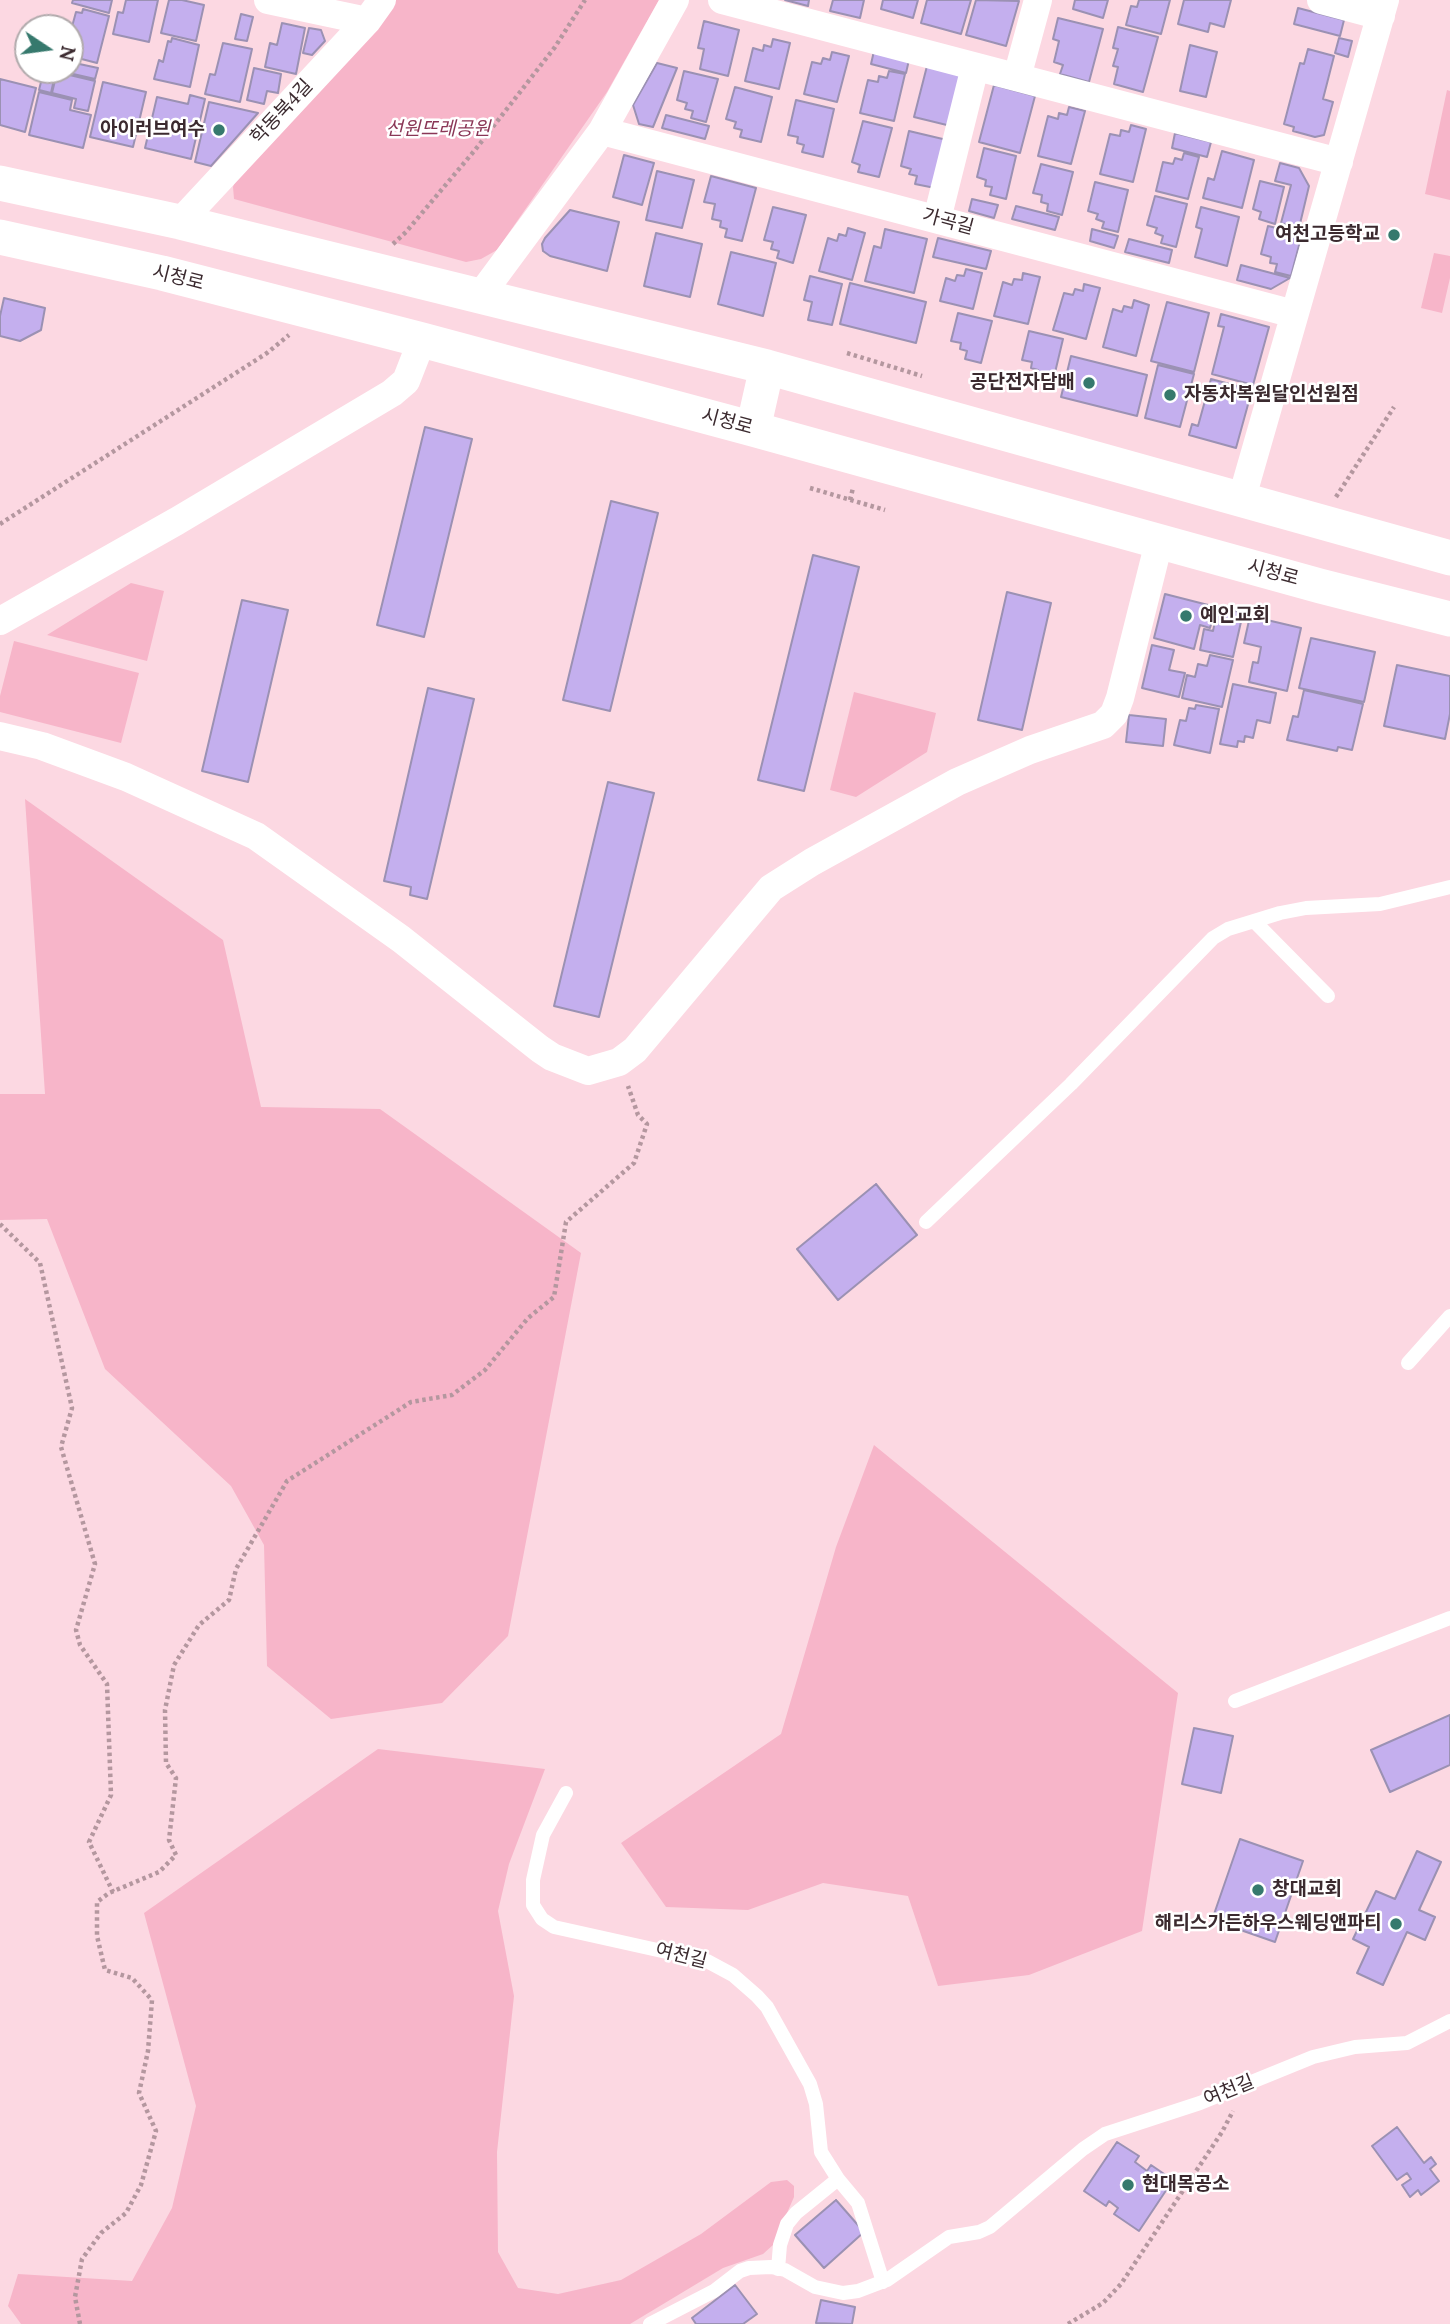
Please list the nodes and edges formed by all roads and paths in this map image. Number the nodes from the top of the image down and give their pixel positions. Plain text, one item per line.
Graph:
1 (268, 0) edge
2 (585, 0) edge
3 (675, 0) edge
4 (722, 0) edge
5 (1038, 0) edge
6 (1321, 0) edge
7 (1383, 8) edge
8 (374, 11) edge
9 (975, 67) junction
10 (1017, 77) junction
11 (602, 131) junction
12 (1339, 162) junction
13 (0, 183) edge
14 (937, 219) junction
15 (180, 222) junction
16 (406, 232) dead end
17 (0, 237) edge
18 (480, 296) junction
19 (1294, 314) junction
20 (422, 340) junction
21 (267, 353) dead end
22 (847, 353) dead end
23 (767, 368) junction
24 (922, 376) dead end
25 (1394, 407) dead end
26 (753, 429) junction
27 (810, 488) dead end
28 (1336, 495) dead end
29 (1241, 501) junction
30 (885, 510) dead end
31 (0, 524) edge
32 (1159, 542) junction
33 (1450, 558) edge
34 (1450, 619) edge
35 (0, 621) edge
36 (0, 736) edge
37 (1450, 887) edge
38 (1254, 921) junction
39 (1328, 996) dead end
40 (618, 1062) junction
41 (926, 1222) dead end
42 (0, 1224) edge
43 (1450, 1316) edge
44 (1408, 1363) dead end
45 (1450, 1618) edge
46 (1235, 1701) dead end
47 (566, 1793) dead end
48 (113, 1892) junction
49 (1450, 2021) edge
50 (1246, 2085) junction
51 (838, 2179) junction
52 (778, 2269) junction
53 (883, 2282) junction
54 (1070, 2322) edge
55 (80, 2324) edge
56 (650, 2324) edge
57 (1082, 2324) edge

1 - 8 street
2 - 16 path
3 - 11 street
4 - 9 street
5 - 10 street
6 - 7 street
7 - 12 street
8 - 15 street, 학동북4길
9 - 10 street
9 - 14 street
10 - 12 street
11 - 14 street, 가곡길
11 - 18 street
12 - 19 street
13 - 15 street
14 - 19 street, 가곡길
15 - 18 street
17 - 20 street, 시청로
18 - 23 street
19 - 29 street
20 - 26 street, 시청로
20 - 35 street
21 - 31 path
22 - 24 path
23 - 26 street
23 - 29 street
25 - 28 path
26 - 32 street, 시청로
27 - 30 path
29 - 33 street
32 - 34 street, 시청로
32 - 40 street
36 - 40 street
37 - 38 lane
38 - 39 lane
38 - 41 lane
40 - 48 path
42 - 48 path
43 - 44 lane
45 - 46 lane
47 - 51 lane, 여천길
48 - 55 path
49 - 50 lane, 여천길
50 - 53 lane, 여천길
50 - 54 path
51 - 52 lane
51 - 53 lane, 여천길
52 - 53 lane, 여천길
52 - 56 lane, 여천길
54 - 57 path

